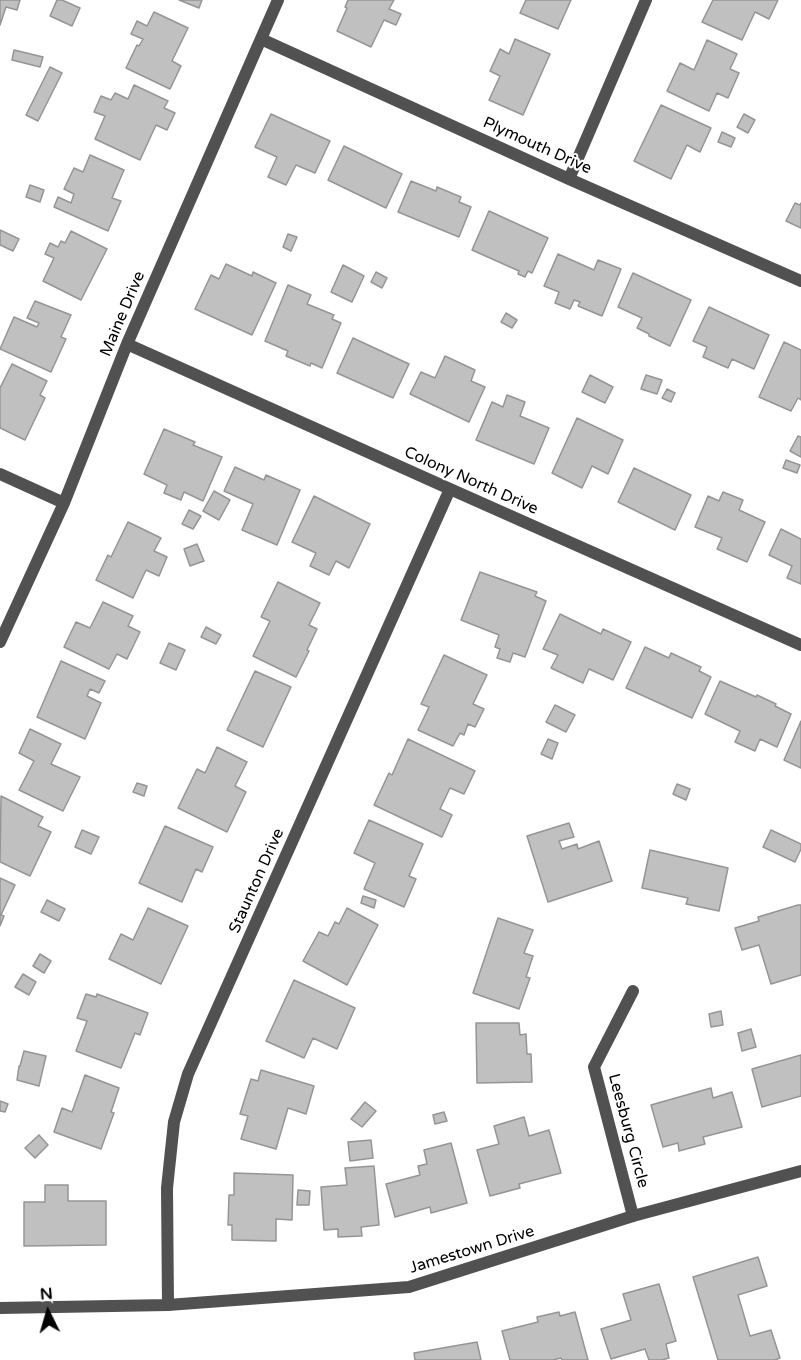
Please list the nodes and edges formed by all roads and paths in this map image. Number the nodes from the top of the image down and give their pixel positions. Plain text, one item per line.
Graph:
1 (278, 0) edge
2 (646, 0) edge
3 (261, 39) junction
4 (569, 179) junction
5 (801, 281) edge
6 (127, 344) junction
7 (0, 474) edge
8 (450, 489) junction
9 (64, 503) junction
10 (0, 642) edge
11 (801, 645) edge
12 (633, 991) dead end
13 (801, 1171) edge
14 (633, 1216) junction
15 (168, 1305) junction
16 (0, 1308) edge

1 - 3 street, Maine Drive
2 - 4 street
3 - 4 street, Plymouth Drive
3 - 6 street, Maine Drive
4 - 5 street, Plymouth Drive
6 - 8 street, Colony North Drive
6 - 9 street, Maine Drive
7 - 9 street
8 - 11 street, Colony North Drive
8 - 15 street, Staunton Drive
9 - 10 street, Maine Drive
12 - 14 street, Leesburg Circle
13 - 14 street, Jamestown Drive
14 - 15 street, Jamestown Drive
15 - 16 street, Jamestown Drive

